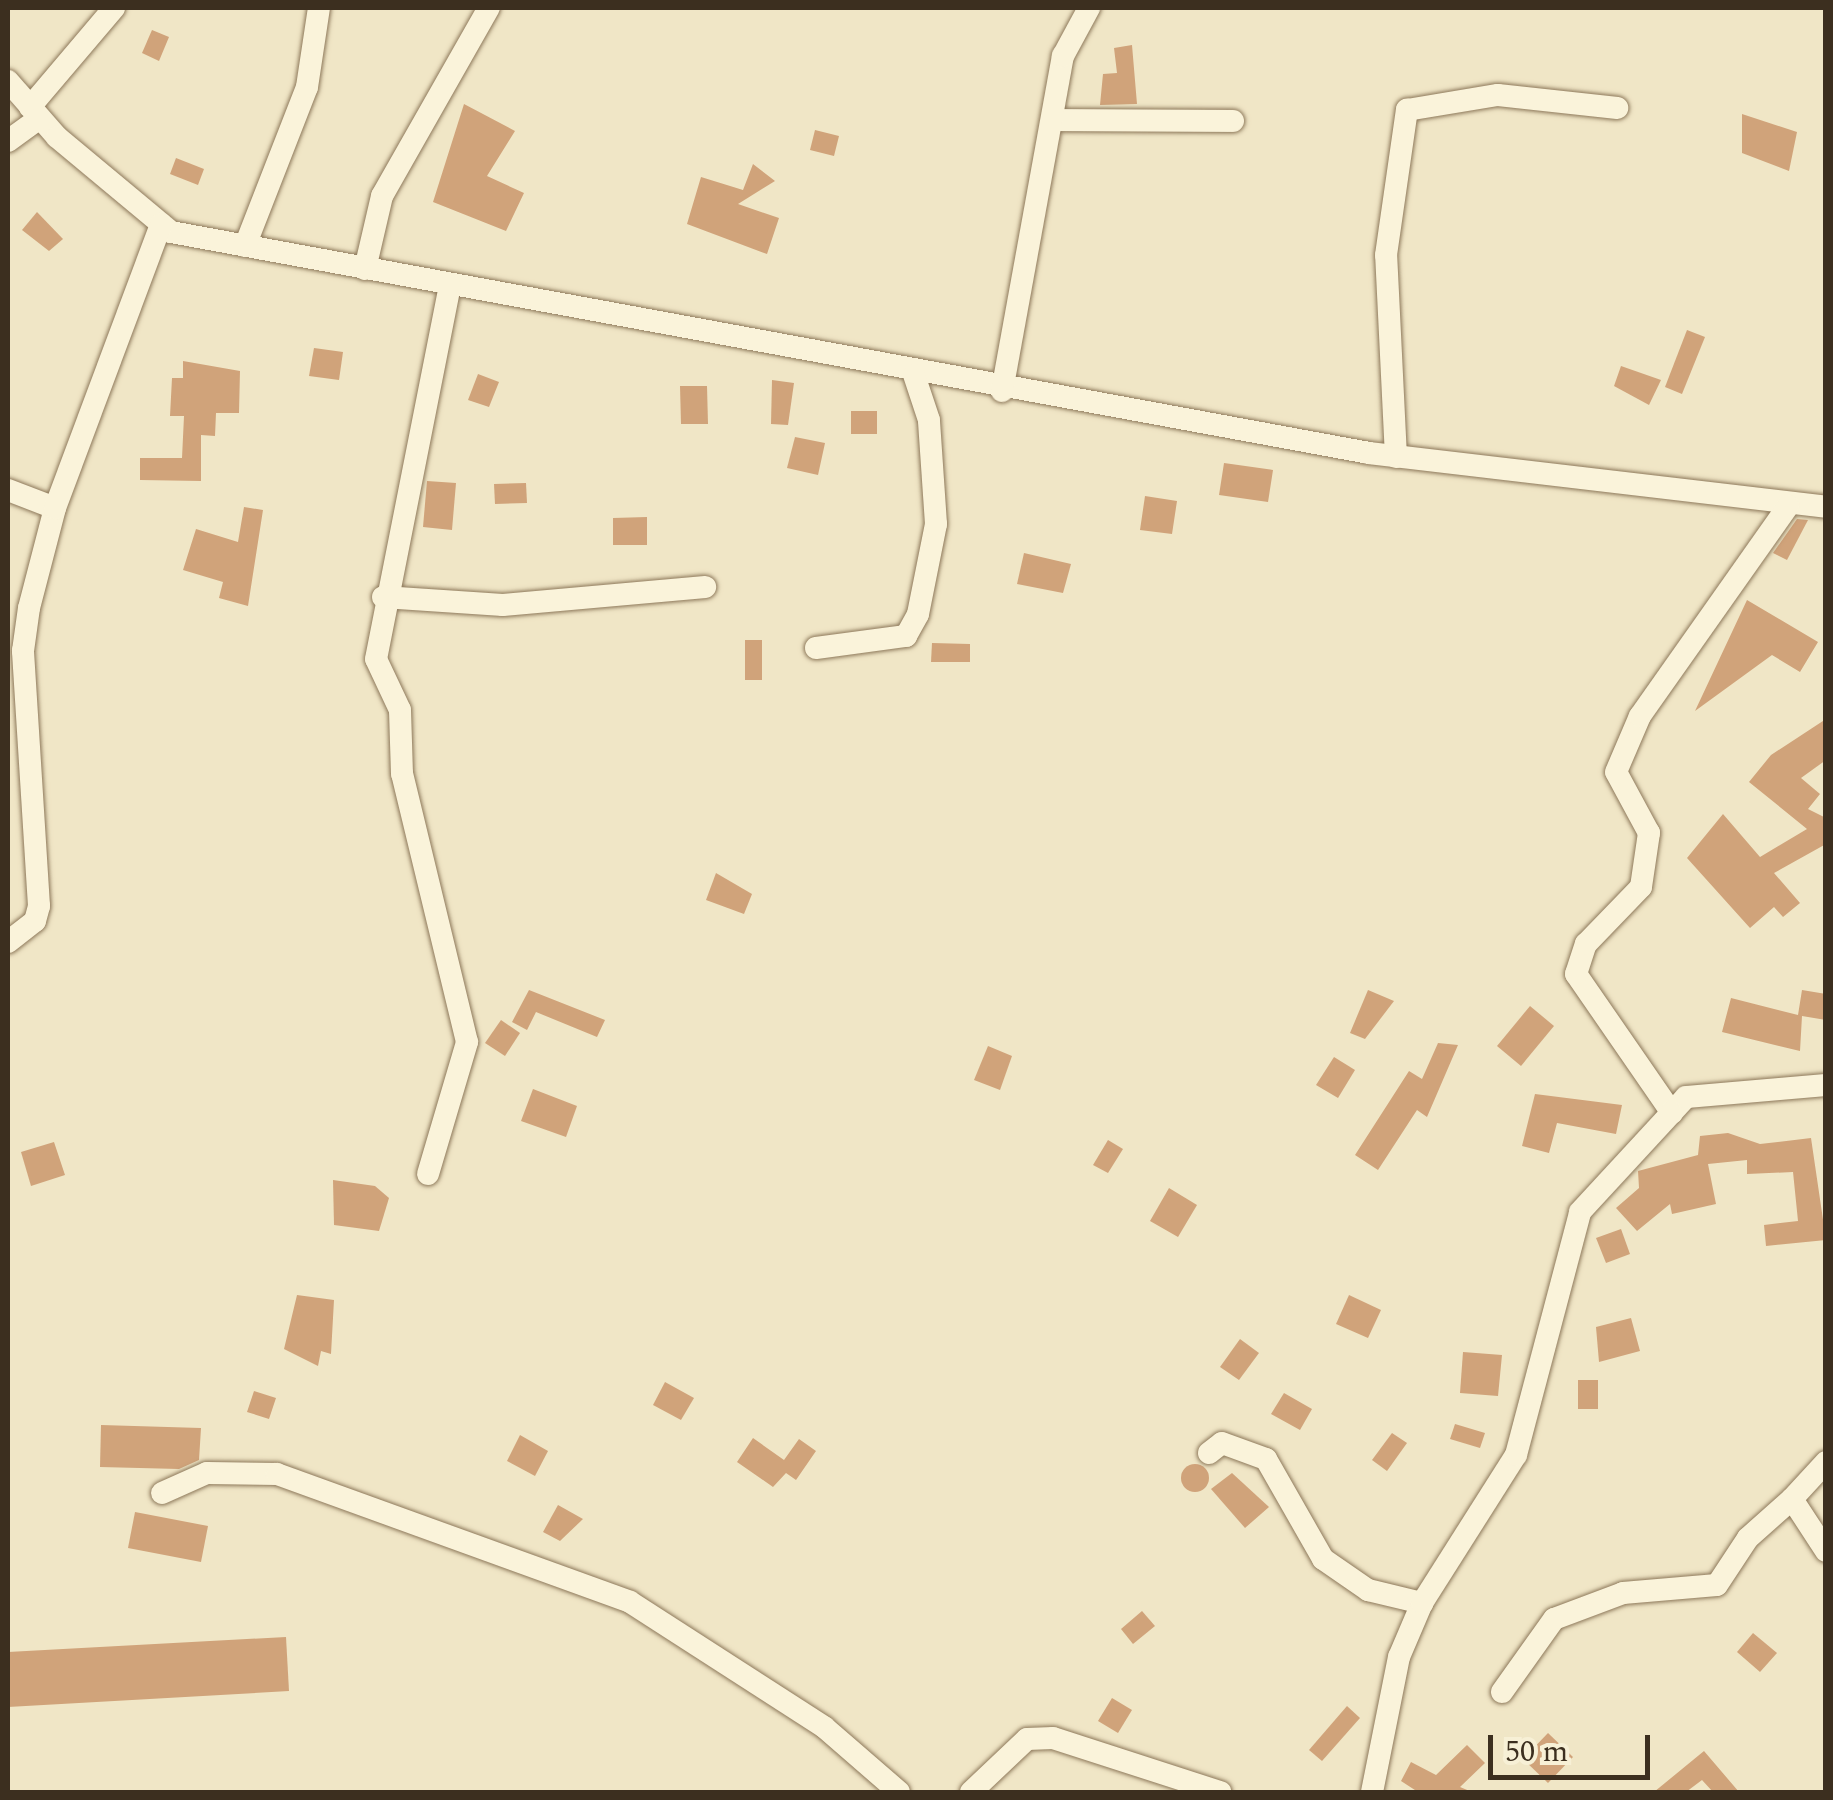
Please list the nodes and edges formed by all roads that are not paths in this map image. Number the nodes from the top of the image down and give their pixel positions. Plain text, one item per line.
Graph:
1 (114, 8) edge
2 (319, 8) edge
3 (490, 8) edge
4 (1090, 8) edge
5 (8, 81) edge
6 (1617, 108) dead end
7 (35, 112) junction
8 (1056, 120) junction
9 (1233, 120) dead end
10 (8, 141) edge
11 (161, 224) junction
12 (244, 246) junction
13 (365, 269) junction
14 (450, 286) junction
15 (914, 375) junction
16 (1002, 391) junction
17 (1396, 457) junction
18 (8, 490) edge
19 (1788, 506) junction
20 (1826, 507) edge
21 (55, 508) junction
22 (705, 588) dead end
23 (383, 597) junction
24 (816, 648) dead end
25 (8, 942) edge
26 (1826, 1085) edge
27 (1672, 1113) junction
28 (428, 1174) dead end
29 (1209, 1453) dead end
30 (1826, 1462) edge
31 (162, 1493) dead end
32 (1792, 1500) junction
33 (1826, 1551) edge
34 (1422, 1603) junction
35 (1502, 1692) dead end
36 (899, 1792) edge
37 (971, 1792) edge
38 (1220, 1792) edge
39 (1372, 1792) edge

1 - 7 street
2 - 12 street
3 - 13 street
4 - 8 street
5 - 7 street
6 - 17 street
7 - 10 street
7 - 11 street
8 - 9 street
8 - 16 street
11 - 12 street
11 - 21 street
12 - 13 street
13 - 14 street
14 - 15 street
14 - 23 street
15 - 16 street
15 - 24 street
16 - 17 street
17 - 19 street
18 - 21 street
19 - 20 street
19 - 27 street
21 - 25 street
22 - 23 street
23 - 28 street
26 - 27 street
27 - 34 street
29 - 34 street
30 - 32 street
31 - 36 street
32 - 33 street
32 - 35 street
34 - 39 street
37 - 38 street

